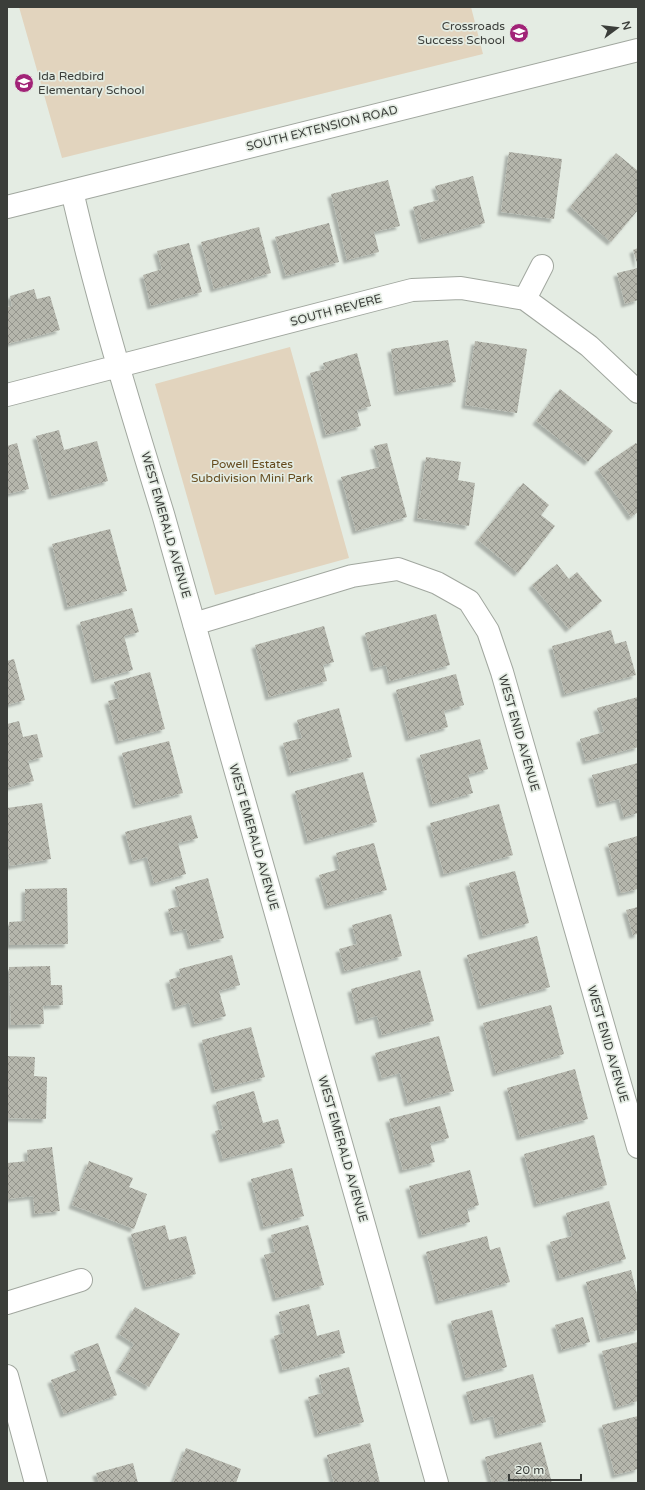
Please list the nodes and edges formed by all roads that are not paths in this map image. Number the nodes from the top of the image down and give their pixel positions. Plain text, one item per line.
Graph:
1 (638, 50) edge
2 (72, 191) junction
3 (7, 207) edge
4 (542, 266) dead end
5 (525, 299) junction
6 (118, 367) junction
7 (638, 392) edge
8 (7, 395) edge
9 (194, 624) junction
10 (638, 1147) edge
11 (81, 1280) dead end
12 (7, 1303) edge
13 (7, 1376) edge
14 (36, 1483) edge
15 (437, 1483) edge

1 - 2 street, SOUTH EXTENSION ROAD
2 - 3 street, SOUTH EXTENSION ROAD
2 - 6 street, WEST EMERALD AVENUE
4 - 5 street
5 - 6 street, SOUTH REVERE
5 - 7 street, SOUTH REVERE
6 - 8 street, SOUTH REVERE
6 - 9 street, WEST EMERALD AVENUE
9 - 10 street, WEST ENID AVENUE
9 - 15 street, WEST EMERALD AVENUE
11 - 12 street
13 - 14 street

